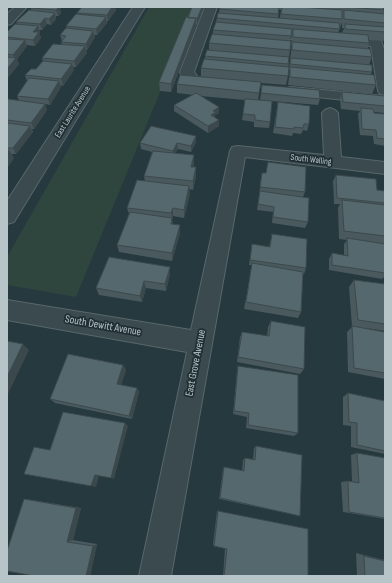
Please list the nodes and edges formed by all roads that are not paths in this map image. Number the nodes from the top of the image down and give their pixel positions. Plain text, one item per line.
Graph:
1 (21, 7) edge
2 (139, 7) edge
3 (7, 21) edge
4 (201, 35) edge
5 (382, 40) edge
6 (379, 56) junction
7 (208, 59) edge
8 (367, 75) edge
9 (383, 81) edge
10 (231, 85) edge
11 (277, 90) edge
12 (385, 100) edge
13 (330, 113) dead end
14 (238, 151) joint
15 (333, 163) junction
16 (385, 168) edge
17 (9, 209) edge
18 (7, 310) edge
19 (200, 343) junction
20 (155, 576) edge

1 - 3 street
2 - 17 street, East Laurite Avenue
4 - 4 street
4 - 7 street
4 - 10 street
5 - 6 street
5 - 6 street
6 - 9 street
8 - 9 street
11 - 12 street
13 - 15 street
14 - 15 street, South Walling
14 - 19 street, East Grove Avenue
15 - 16 street, South Walling
18 - 19 street, South Dewitt Avenue
19 - 20 street, East Grove Avenue

